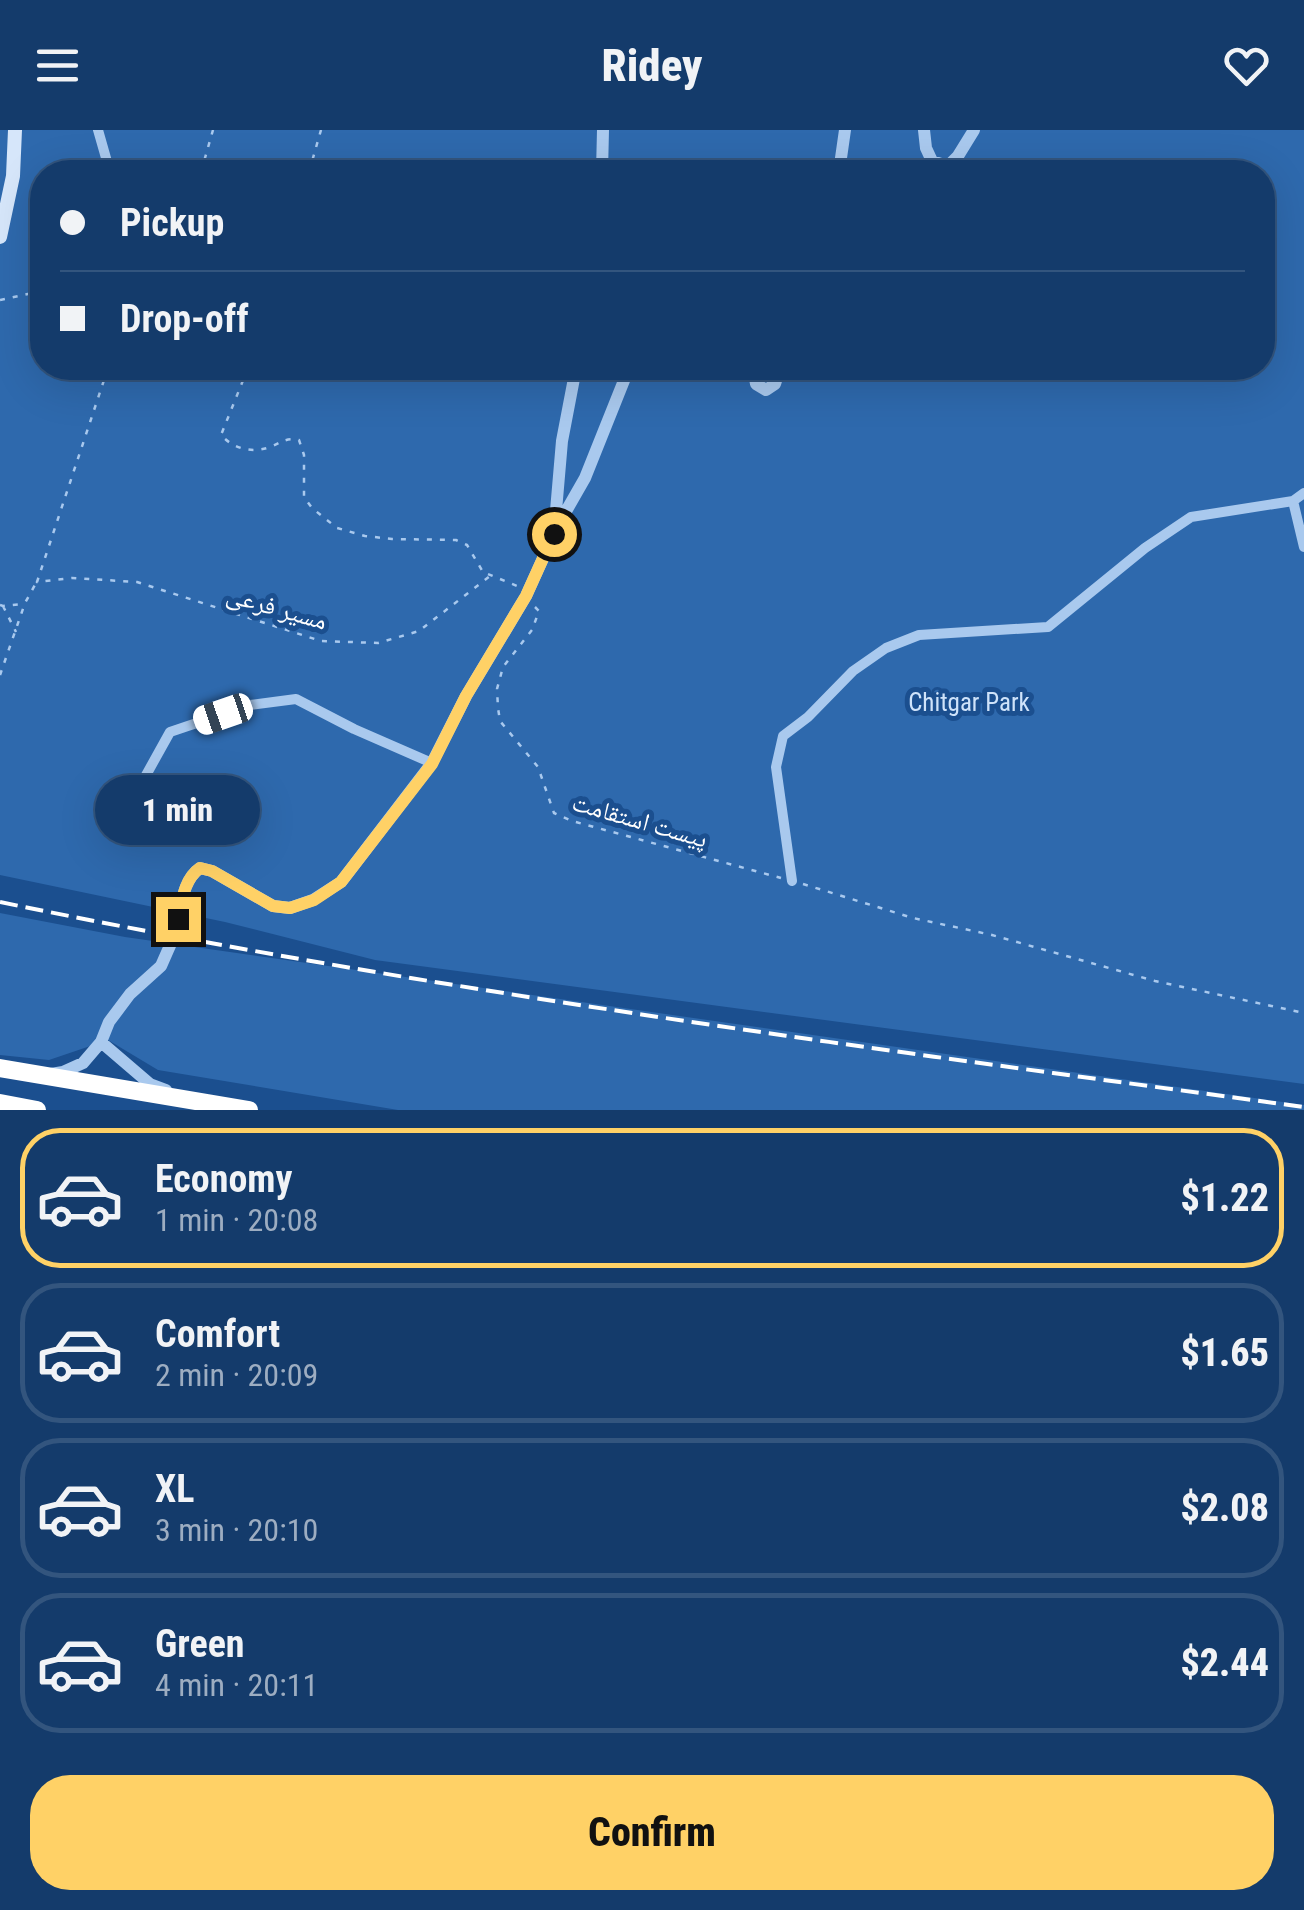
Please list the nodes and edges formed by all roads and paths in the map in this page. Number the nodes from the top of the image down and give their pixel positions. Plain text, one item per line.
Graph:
1 (16, 130) edge
2 (98, 130) edge
3 (212, 130) edge
4 (320, 130) edge
5 (604, 130) edge
6 (846, 130) edge
7 (924, 130) edge
8 (974, 130) edge
9 (107, 160) edge
10 (205, 160) edge
11 (312, 160) edge
12 (603, 160) edge
13 (841, 160) edge
14 (932, 160) edge
15 (954, 160) edge
16 (0, 237) edge
17 (30, 294) edge
18 (0, 300) edge
19 (104, 380) edge
20 (243, 380) edge
21 (574, 380) edge
22 (624, 380) edge
23 (755, 380) edge
24 (776, 380) edge
25 (1304, 493) edge
26 (1292, 502) junction
27 (554, 534) junction
28 (1304, 547) edge
29 (492, 575) junction
30 (37, 582) junction
31 (526, 596) junction
32 (26, 603) junction
33 (1, 606) edge
34 (16, 632) junction
35 (0, 675) edge
36 (432, 764) junction
37 (135, 796) dead end
38 (792, 881) junction
39 (178, 919) dead end
40 (172, 941) dead end
41 (1304, 1014) edge
42 (100, 1042) junction
43 (0, 1068) edge
44 (41, 1075) junction
45 (196, 1102) junction
46 (0, 1103) edge
47 (37, 1110) edge
48 (248, 1110) edge

1 - 16 main road
2 - 9 street
3 - 10 path
4 - 11 path
5 - 12 street
6 - 13 street
7 - 14 street
8 - 15 street
17 - 18 path
19 - 30 path
20 - 29 path
21 - 27 street
22 - 27 street
23 - 24 street
25 - 26 street
26 - 28 street
26 - 38 street
27 - 31 street
29 - 30 path, مسیر فرعی
29 - 31 path
30 - 32 path
31 - 36 street
31 - 38 path, پیست استقامت
32 - 33 path
32 - 34 path
33 - 34 path
34 - 35 path
36 - 37 street
36 - 39 street
38 - 41 path, پیست استقامت
40 - 42 street
42 - 44 street
42 - 45 street
43 - 44 highway
44 - 45 highway
45 - 48 highway
46 - 47 highway

